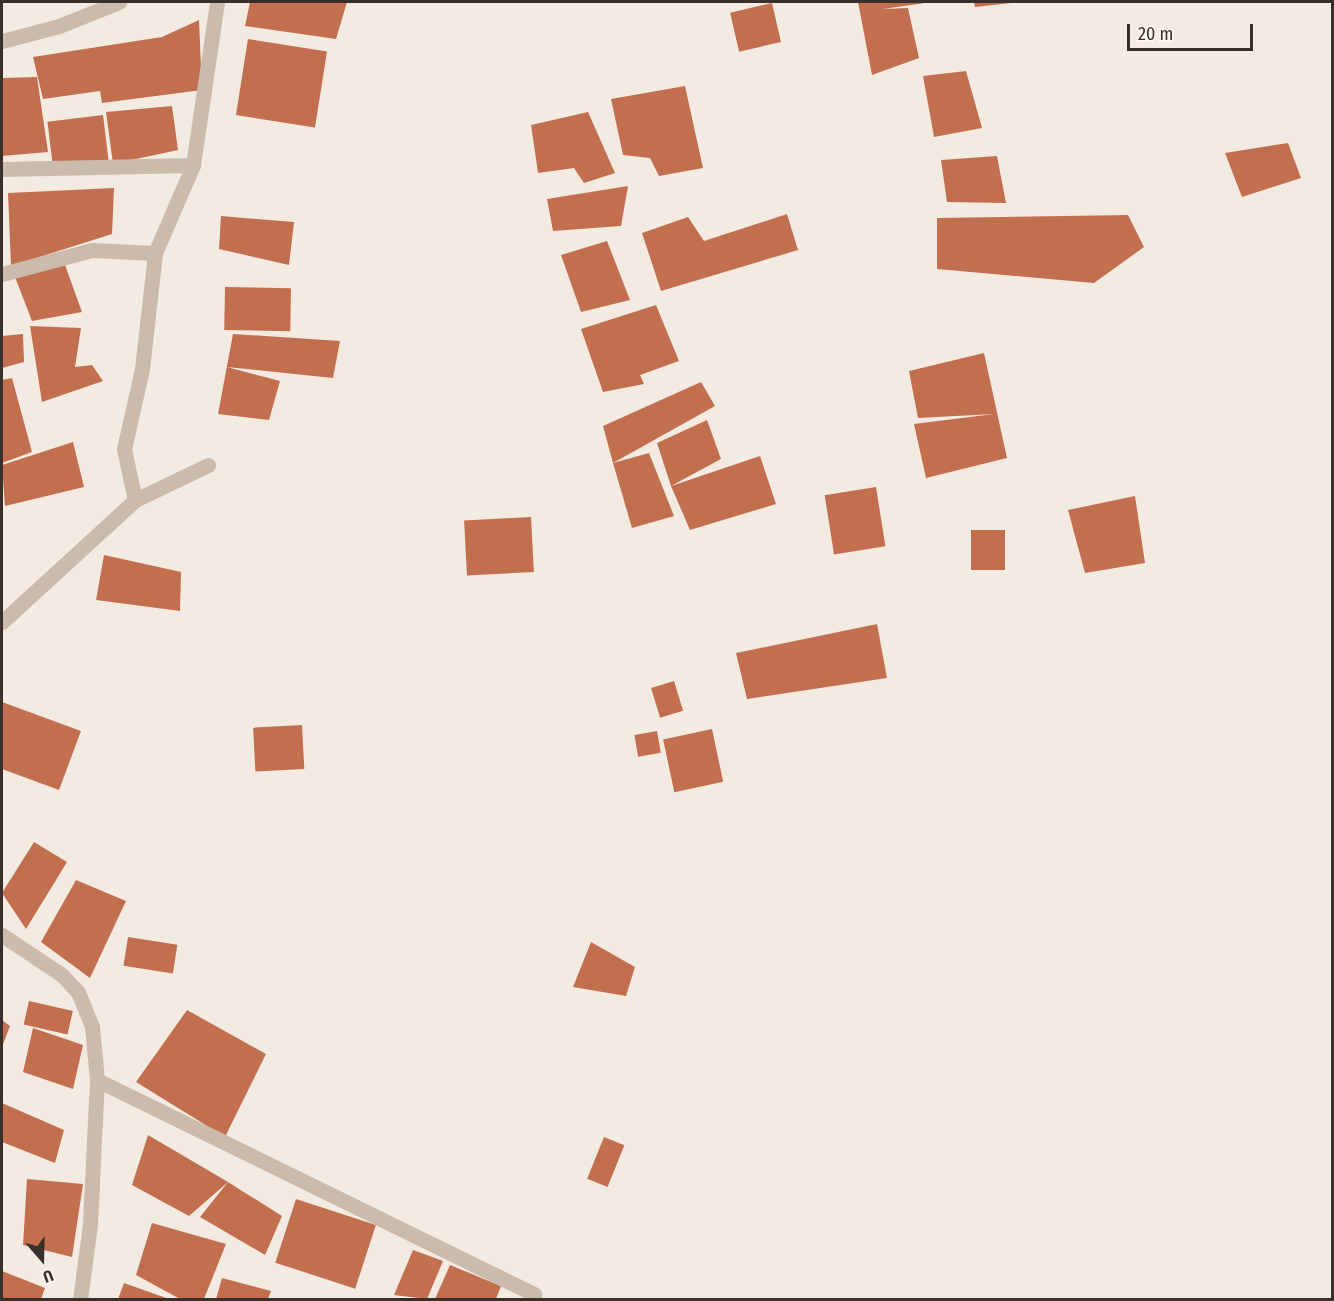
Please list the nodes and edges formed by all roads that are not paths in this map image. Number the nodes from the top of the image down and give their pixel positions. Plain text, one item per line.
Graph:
1 (119, 2) edge
2 (217, 2) edge
3 (2, 41) edge
4 (193, 165) junction
5 (2, 169) edge
6 (155, 253) junction
7 (2, 274) edge
8 (208, 465) dead end
9 (135, 500) junction
10 (2, 622) edge
11 (2, 935) edge
12 (97, 1080) junction
13 (534, 1294) dead end
14 (80, 1299) edge

1 - 3 street
2 - 4 street
4 - 5 street
4 - 6 street
6 - 7 street
6 - 9 street
8 - 9 street
9 - 10 street
11 - 12 street
12 - 13 street
12 - 14 street

